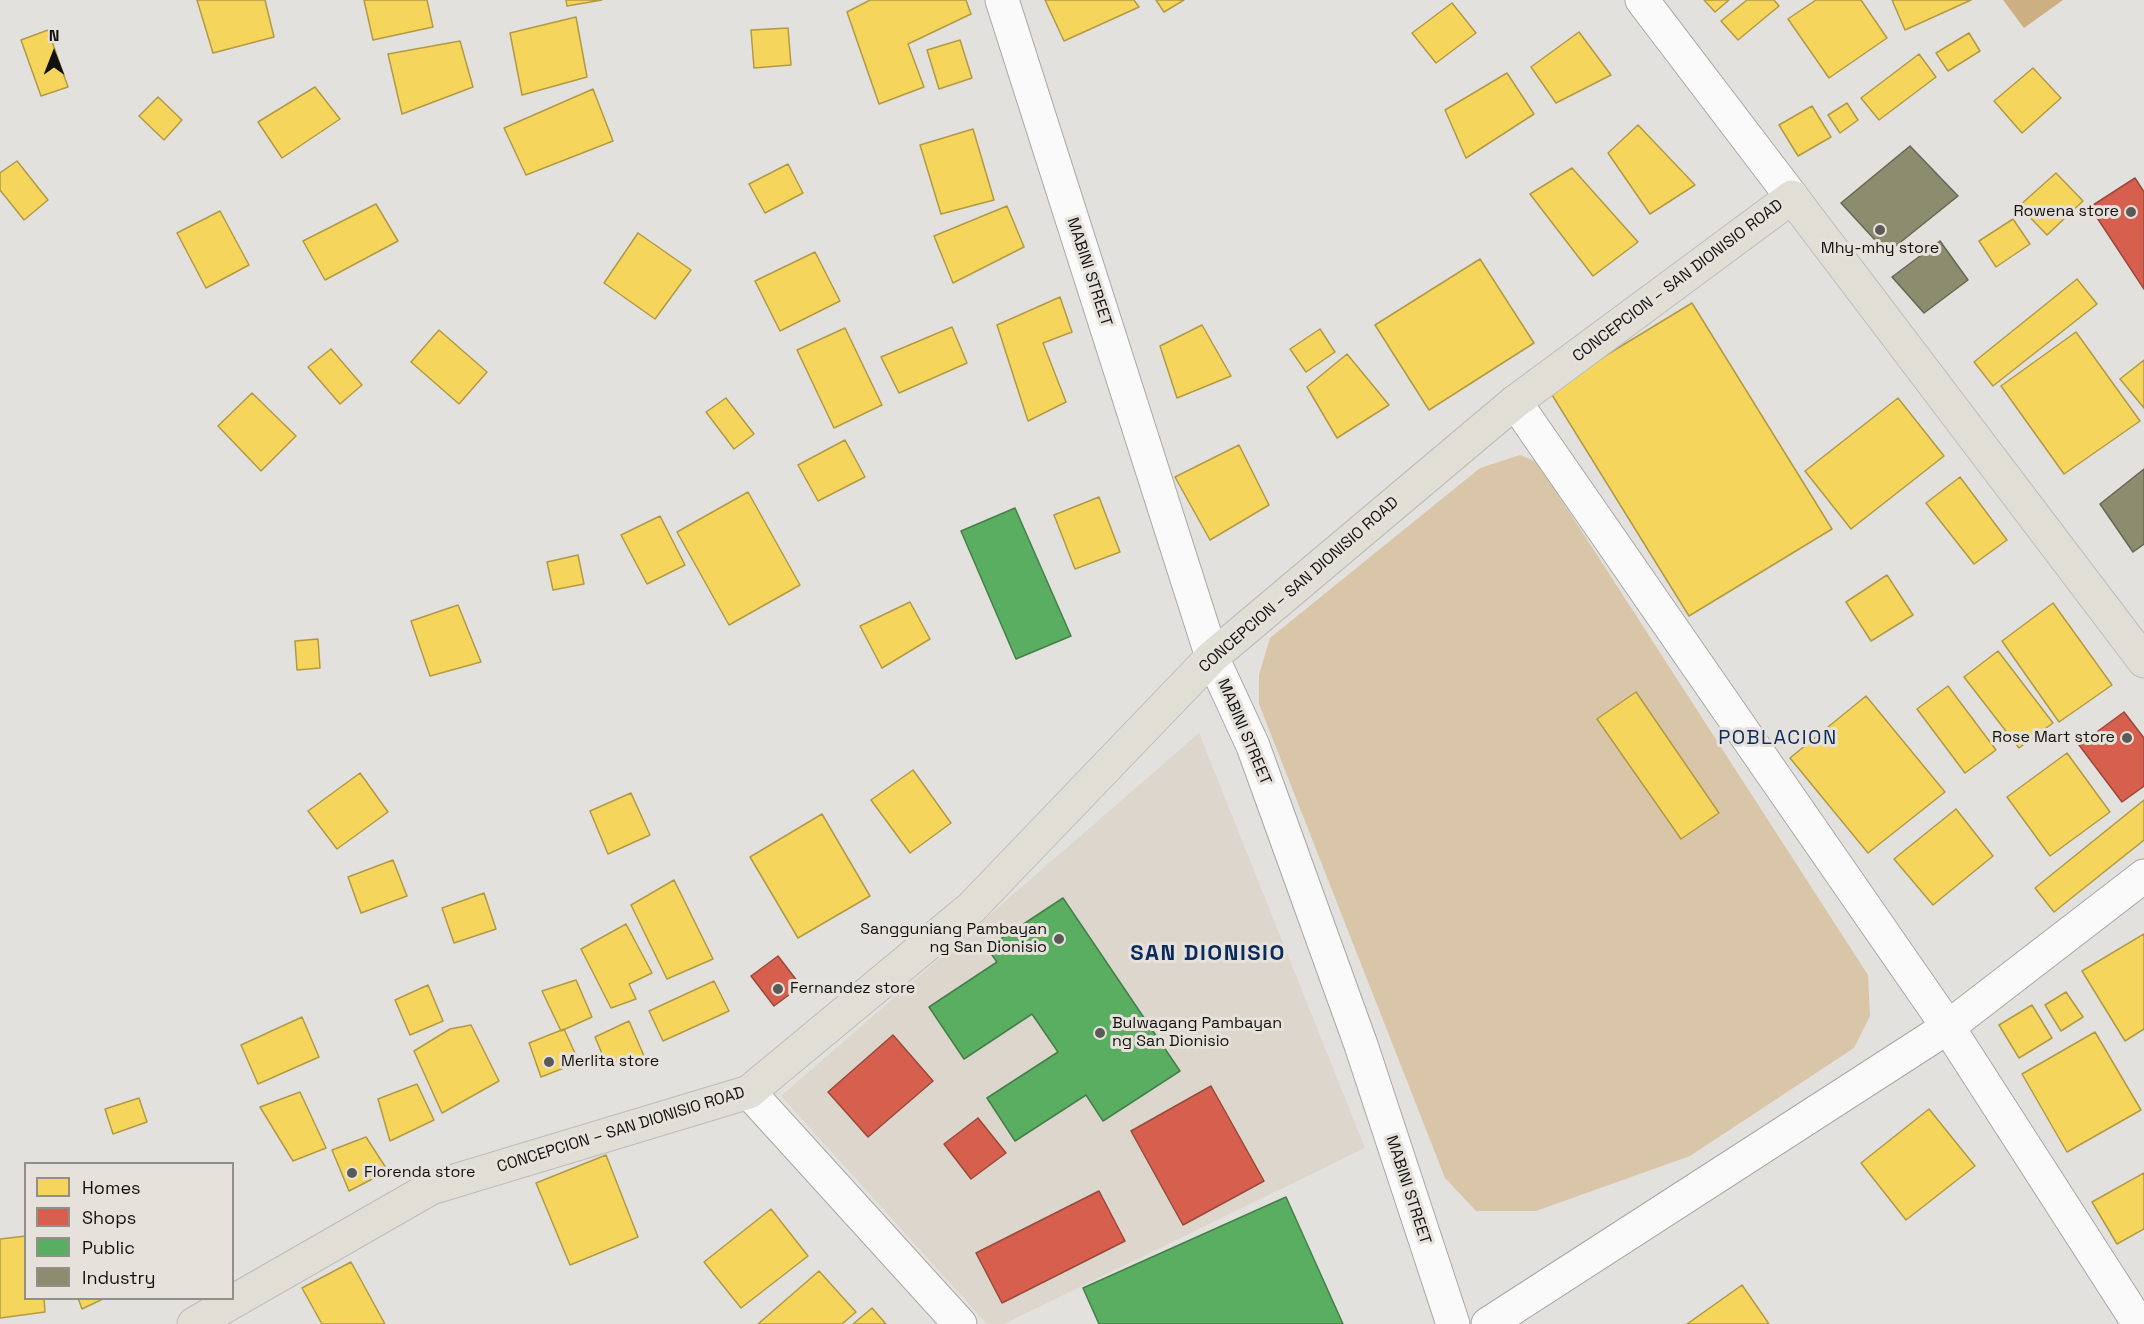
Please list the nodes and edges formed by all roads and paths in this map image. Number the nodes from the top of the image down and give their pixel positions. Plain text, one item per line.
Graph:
1 (1002, 0) edge
2 (1642, 0) edge
3 (1792, 196) junction
4 (1515, 402) junction
5 (1212, 657) junction
6 (2144, 661) edge
7 (2144, 876) edge
8 (1948, 1027) junction
9 (749, 1092) junction
10 (194, 1324) edge
11 (960, 1324) edge
12 (1453, 1324) edge
13 (1488, 1324) edge
14 (2139, 1324) edge

1 - 5 street, MABINI STREET
2 - 3 street
3 - 4 main road, CONCEPCION – SAN DIONISIO ROAD
3 - 6 main road, CONCEPCION – SAN DIONISIO ROAD
4 - 5 main road, CONCEPCION – SAN DIONISIO ROAD
4 - 8 street
5 - 9 main road, CONCEPCION – SAN DIONISIO ROAD
5 - 12 street, MABINI STREET
7 - 8 street
8 - 13 street
8 - 14 street
9 - 10 main road, CONCEPCION – SAN DIONISIO ROAD
9 - 11 street

